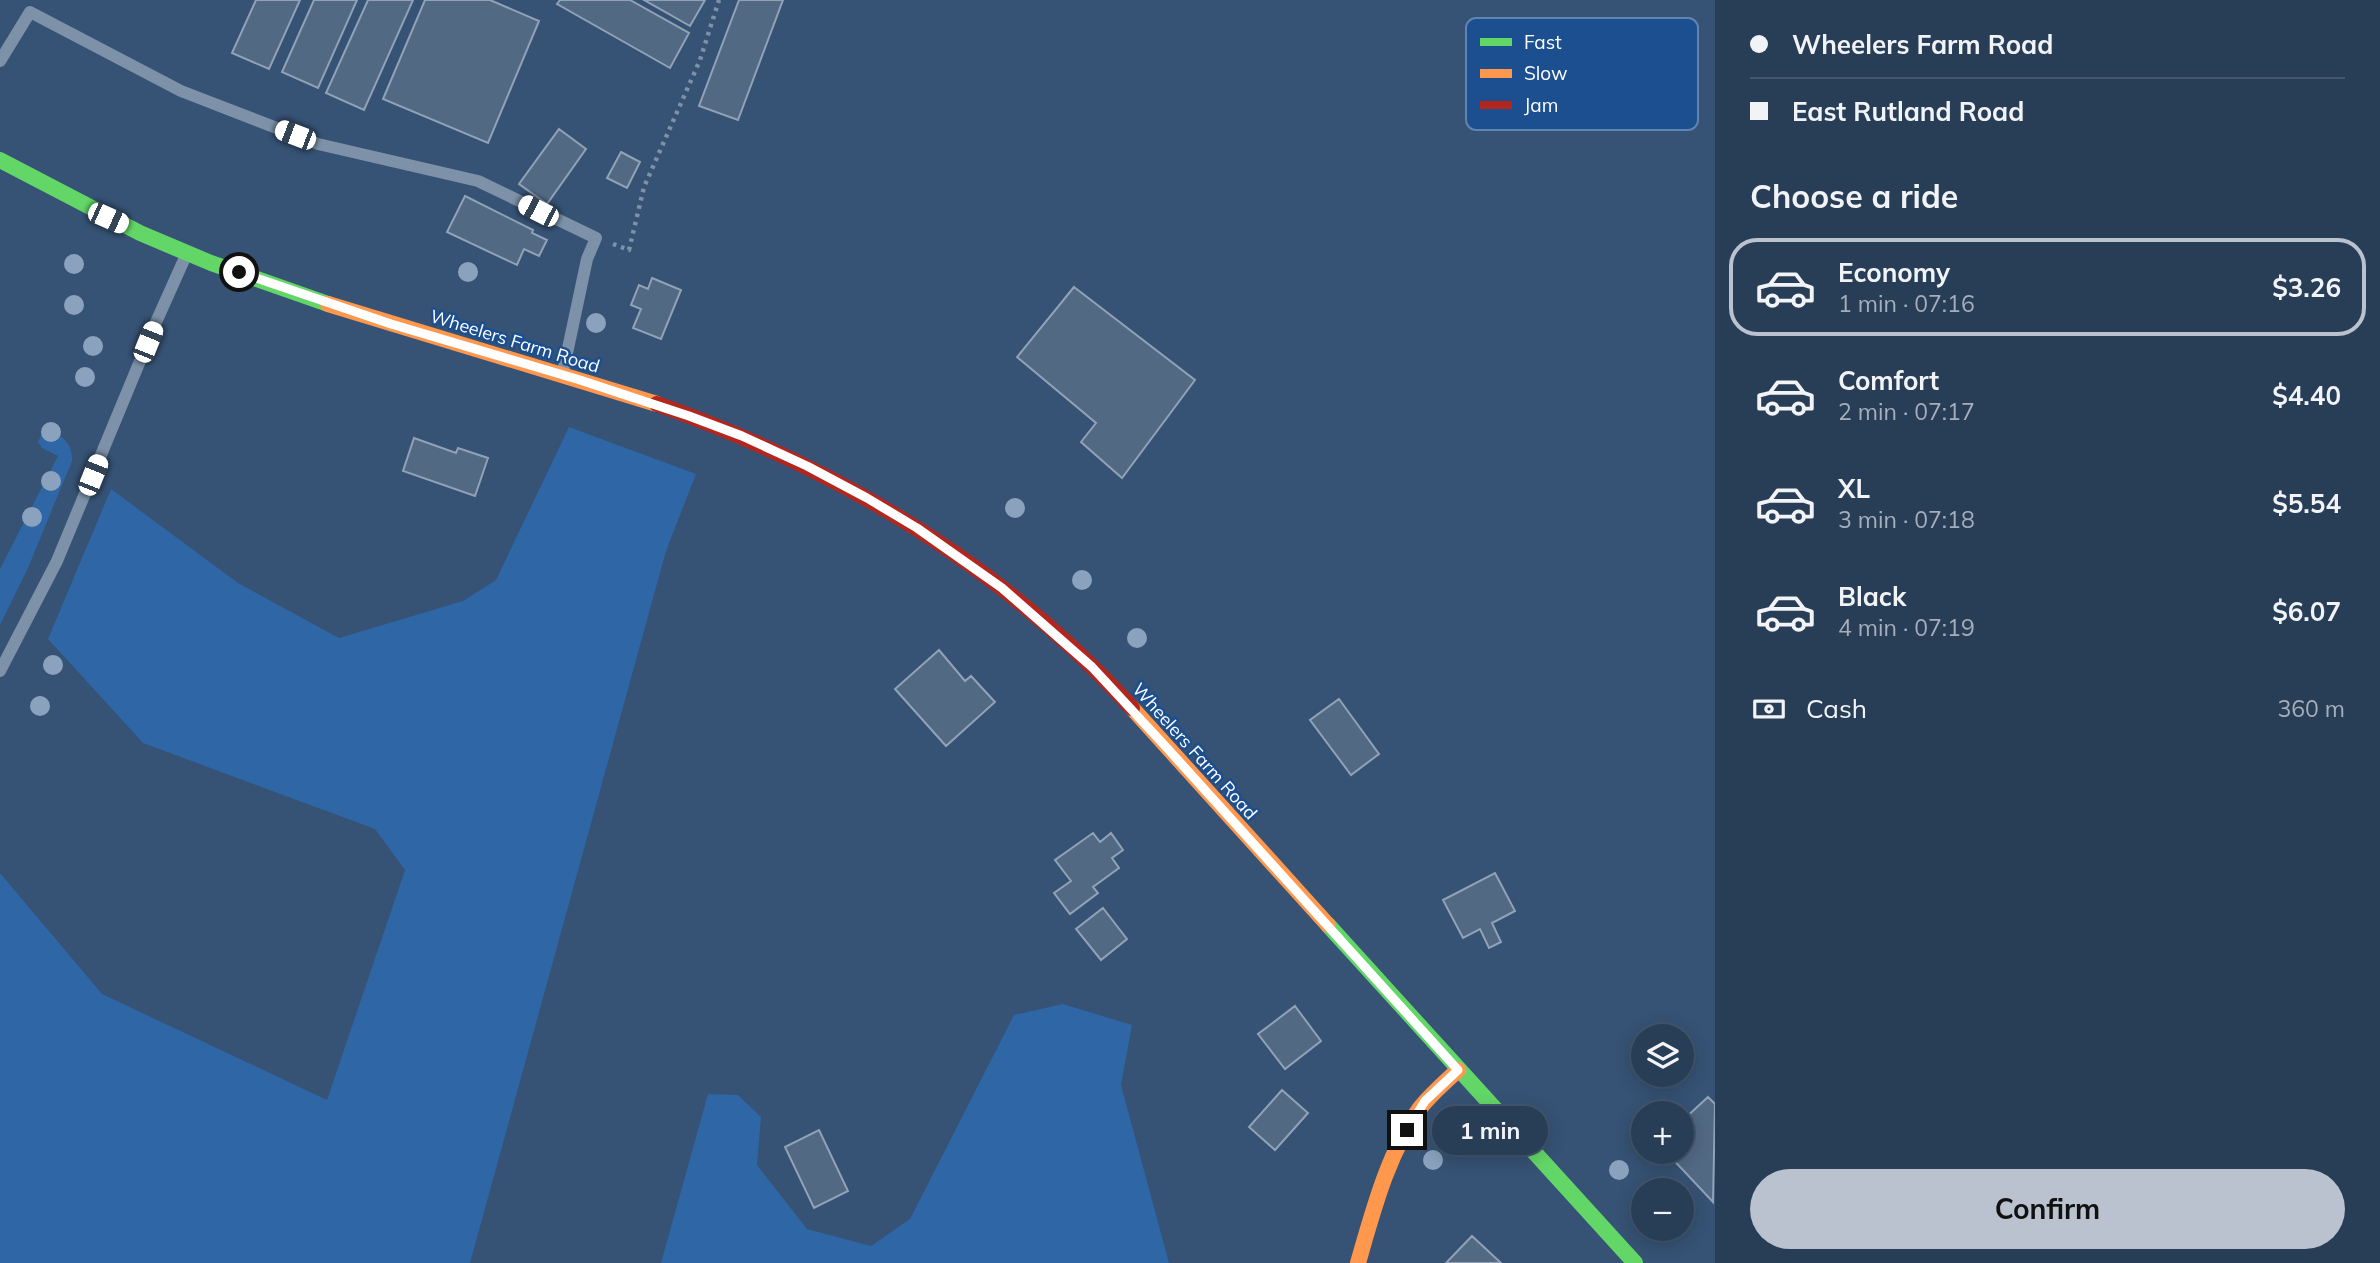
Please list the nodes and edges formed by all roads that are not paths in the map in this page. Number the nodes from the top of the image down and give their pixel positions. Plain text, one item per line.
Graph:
1 (30, 6) edge
2 (0, 61) edge
3 (0, 160) edge
4 (188, 253) junction
5 (562, 374) junction
6 (0, 671) edge
7 (1458, 1070) junction
8 (1357, 1263) edge
9 (1635, 1263) edge

1 - 2 lane
1 - 5 lane
3 - 4 main road, Wheelers Farm Road
4 - 5 main road, Wheelers Farm Road
4 - 6 lane
5 - 7 main road, Wheelers Farm Road
7 - 8 main road
7 - 9 main road, Wheelers Farm Road

